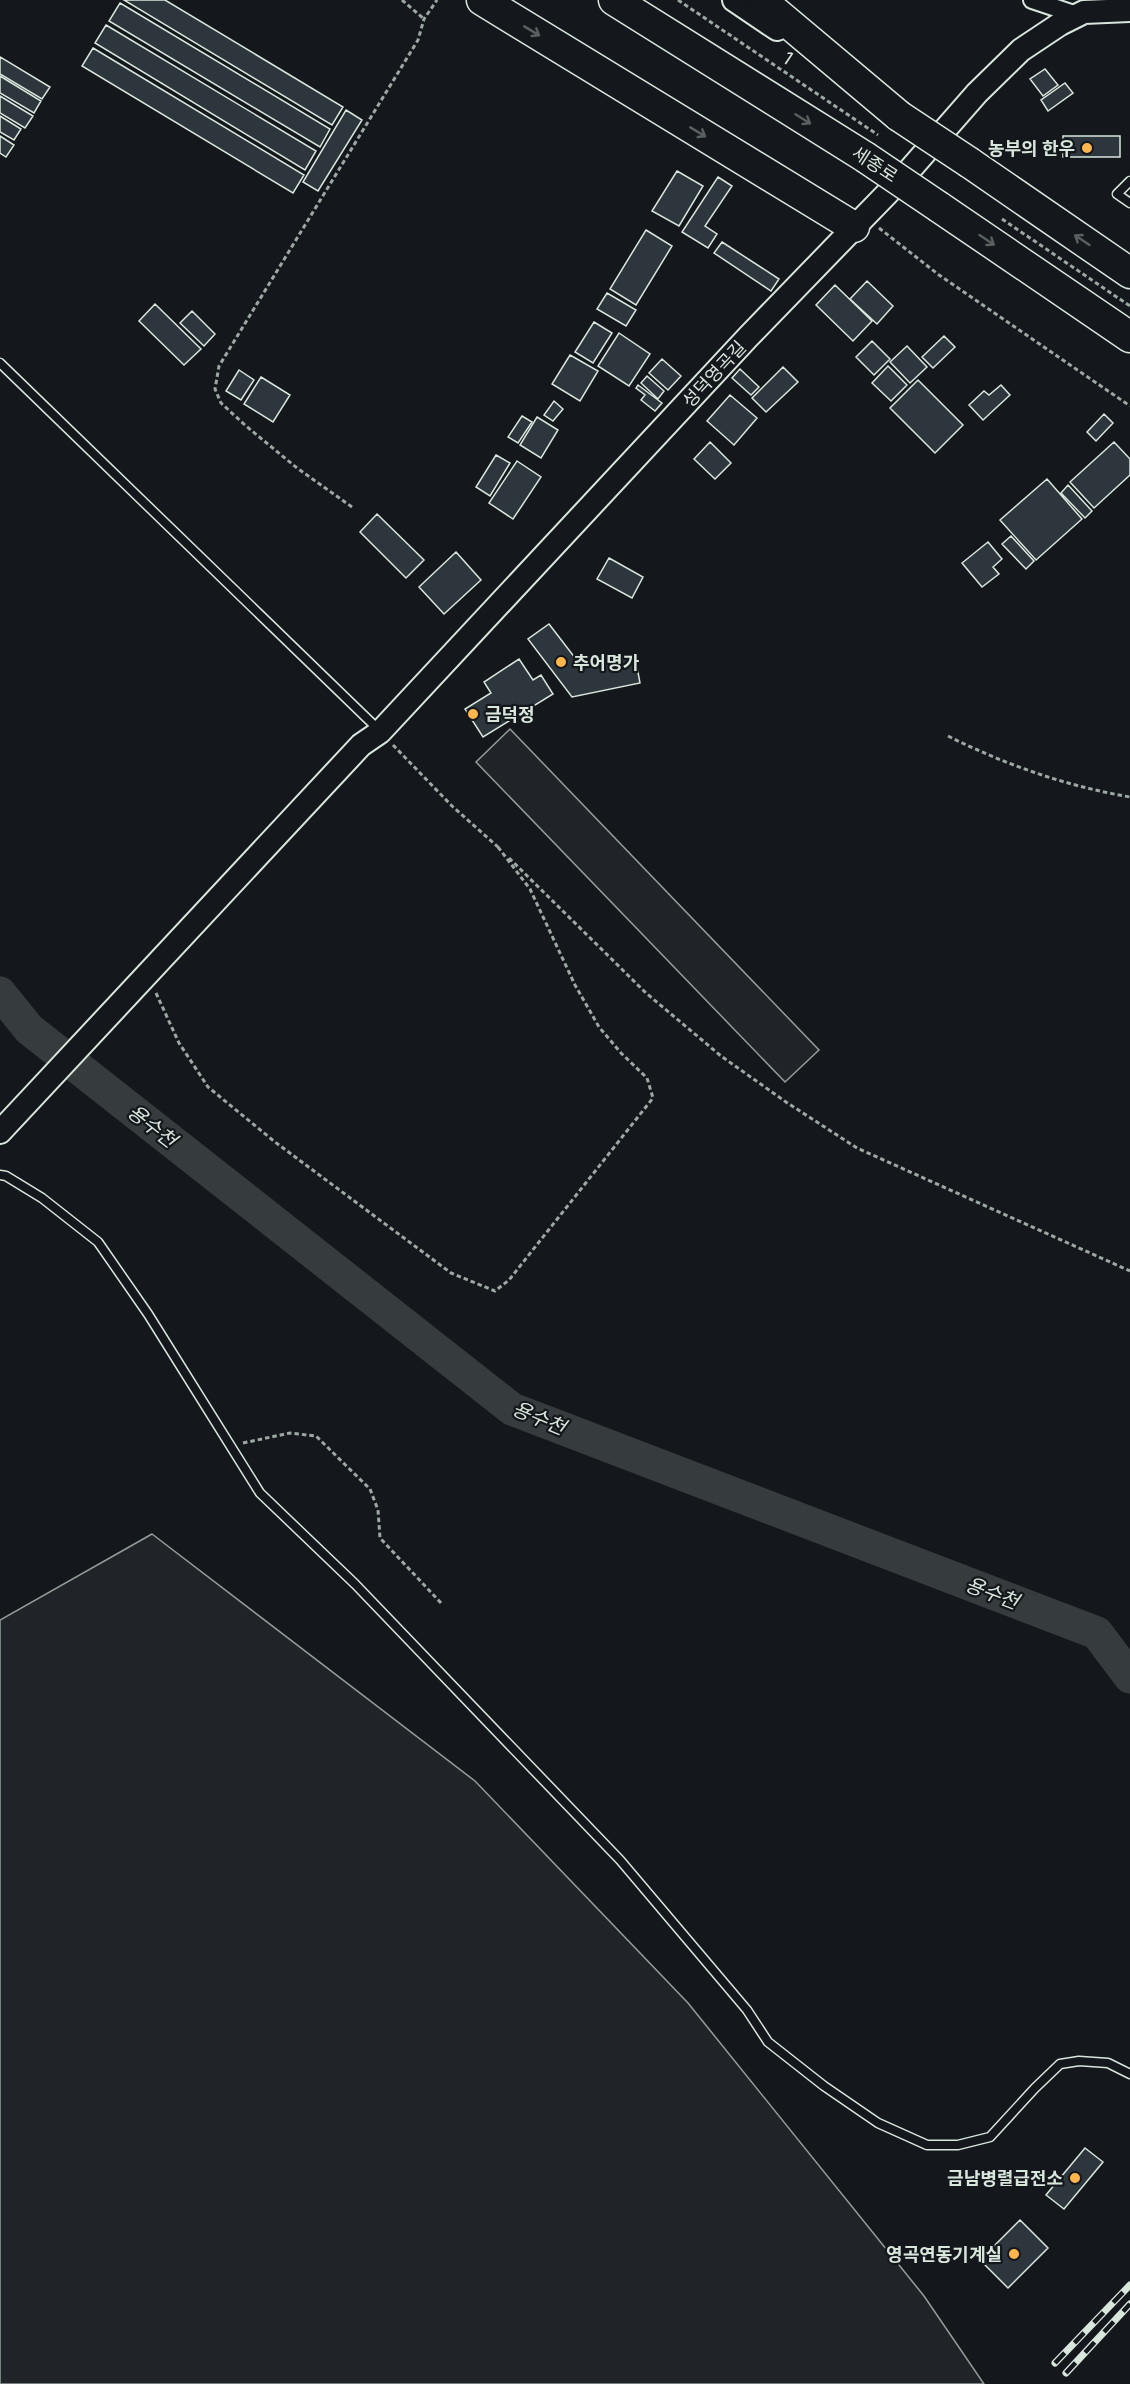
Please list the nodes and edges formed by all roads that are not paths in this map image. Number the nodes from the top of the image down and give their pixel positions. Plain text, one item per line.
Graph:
1 (482, 0) edge
2 (614, 0) edge
3 (630, 0) edge
4 (734, 0) edge
5 (761, 0) edge
6 (1032, 0) edge
7 (1130, 10) edge
8 (1077, 15) junction
9 (859, 82) junction
10 (754, 88) junction
11 (882, 137) junction
12 (1130, 181) edge
13 (1130, 203) edge
14 (859, 222) junction
15 (1130, 273) edge
16 (1130, 337) edge
17 (0, 363) edge
18 (380, 732) junction
19 (0, 1132) edge
20 (0, 1175) edge
21 (1130, 2074) edge

1 -> 14 highway
2 - 10 highway, 세종로 / 1
3 - 10 main road
4 - 9 main road
5 - 9 highway, 세종로 / 1
6 - 8 street
7 - 8 main road
8 - 14 main road, 성덕영곡길
9 - 11 highway, 세종로 / 1
10 -> 11 highway, 세종로 / 1
15 -> 11 highway, 세종로 / 1, bridge
11 -> 16 highway, 세종로 / 1, bridge
12 - 13 lane
14 - 18 main road, 성덕영곡길
17 - 18 lane
18 - 19 main road, 성덕영곡길
20 - 21 lane

